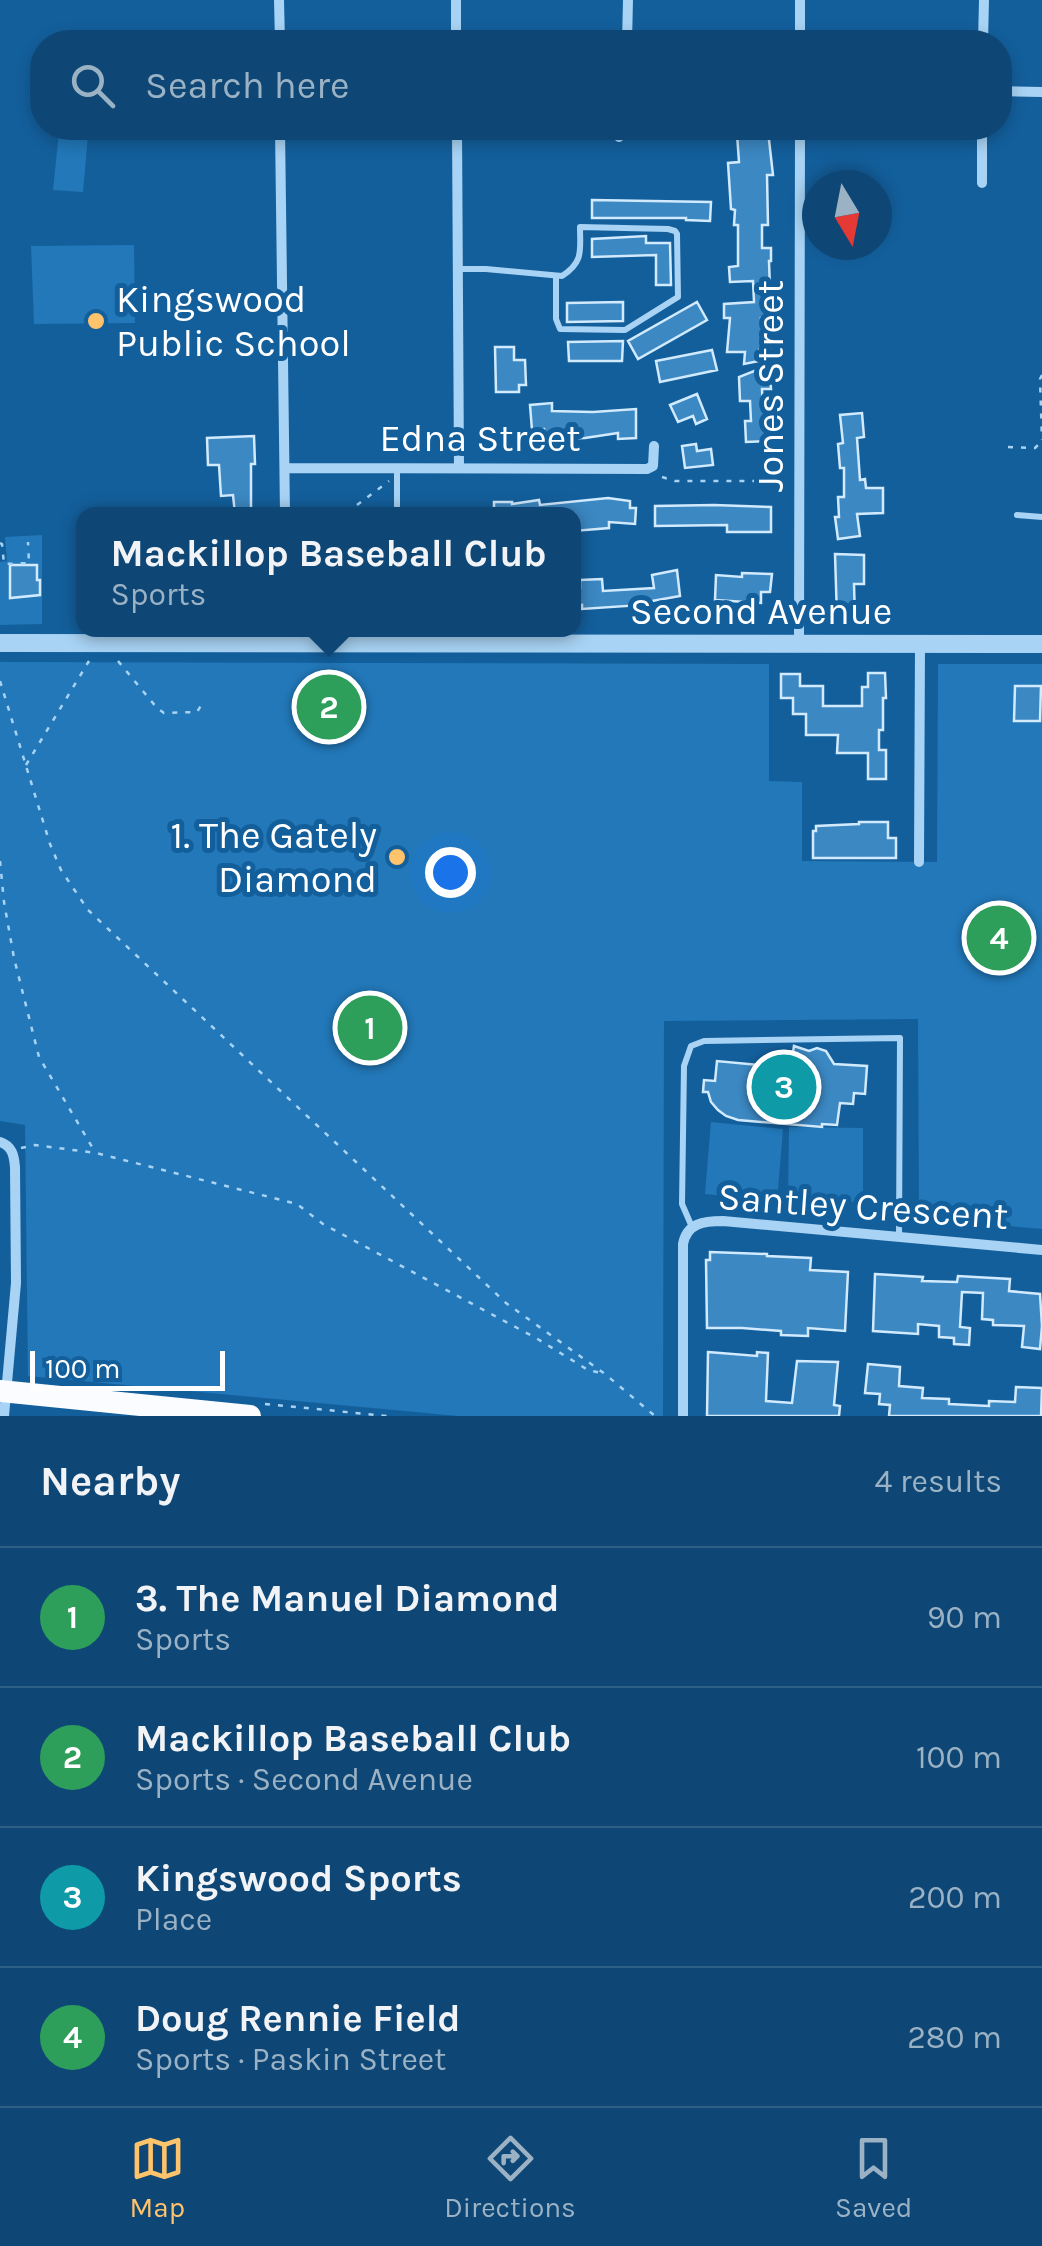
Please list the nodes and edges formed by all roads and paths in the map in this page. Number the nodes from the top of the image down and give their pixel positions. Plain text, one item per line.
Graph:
1 (279, 0) edge
2 (456, 0) edge
3 (628, 0) edge
4 (800, 0) edge
5 (984, 0) edge
6 (280, 30) edge
7 (456, 30) edge
8 (627, 30) edge
9 (800, 30) edge
10 (983, 30) edge
11 (1012, 91) edge
12 (1042, 92) edge
13 (280, 140) edge
14 (457, 140) edge
15 (800, 140) edge
16 (982, 140) edge
17 (982, 183) dead end
18 (458, 269) junction
19 (556, 276) junction
20 (1042, 375) edge
21 (1042, 440) edge
22 (654, 446) dead end
23 (1008, 447) dead end
24 (285, 468) junction
25 (459, 468) junction
26 (647, 469) junction
27 (397, 473) junction
28 (800, 481) junction
29 (285, 507) edge
30 (354, 507) edge
31 (397, 507) edge
32 (1016, 516) dead end
33 (1042, 517) edge
34 (28, 542) dead end
35 (0, 544) edge
36 (244, 637) edge
37 (446, 637) edge
38 (0, 643) edge
39 (799, 644) junction
40 (920, 644) junction
41 (1042, 644) edge
42 (89, 660) dead end
43 (118, 660) dead end
44 (0, 681) edge
45 (202, 704) dead end
46 (26, 766) junction
47 (0, 861) edge
48 (918, 862) dead end
49 (0, 1142) edge
50 (19, 1148) dead end
51 (96, 1153) junction
52 (692, 1227) junction
53 (899, 1237) junction
54 (1042, 1250) edge
55 (605, 1374) junction
56 (3, 1391) edge
57 (4, 1416) edge
58 (250, 1416) edge
59 (655, 1416) edge
60 (682, 1416) edge

1 - 6 street
2 - 7 street
3 - 8 street
4 - 9 street
5 - 10 street
11 - 12 street
13 - 24 street
14 - 18 street
15 - 28 street, Jones Street
16 - 17 street
18 - 19 lane
18 - 25 street
19 - 19 lane
20 - 21 path
21 - 23 path
22 - 26 street
24 - 27 street, Edna Street
24 - 29 street
25 - 26 street, Edna Street
25 - 27 street, Edna Street
26 - 28 path
27 - 30 path
27 - 31 lane
28 - 39 street, Jones Street
32 - 33 lane
34 - 35 path
36 - 38 street, Second Avenue
37 - 39 street, Second Avenue
39 - 40 street, Second Avenue
40 - 41 street, Second Avenue
40 - 48 street
42 - 46 path
43 - 45 path
44 - 46 path
46 - 55 path
47 - 51 path
49 - 56 street
50 - 51 path
51 - 55 path
52 - 53 street, Santley Crescent
52 - 53 lane
52 - 60 street, Santley Crescent
53 - 54 street, Santley Crescent
55 - 59 path
56 - 57 street
56 - 58 highway

